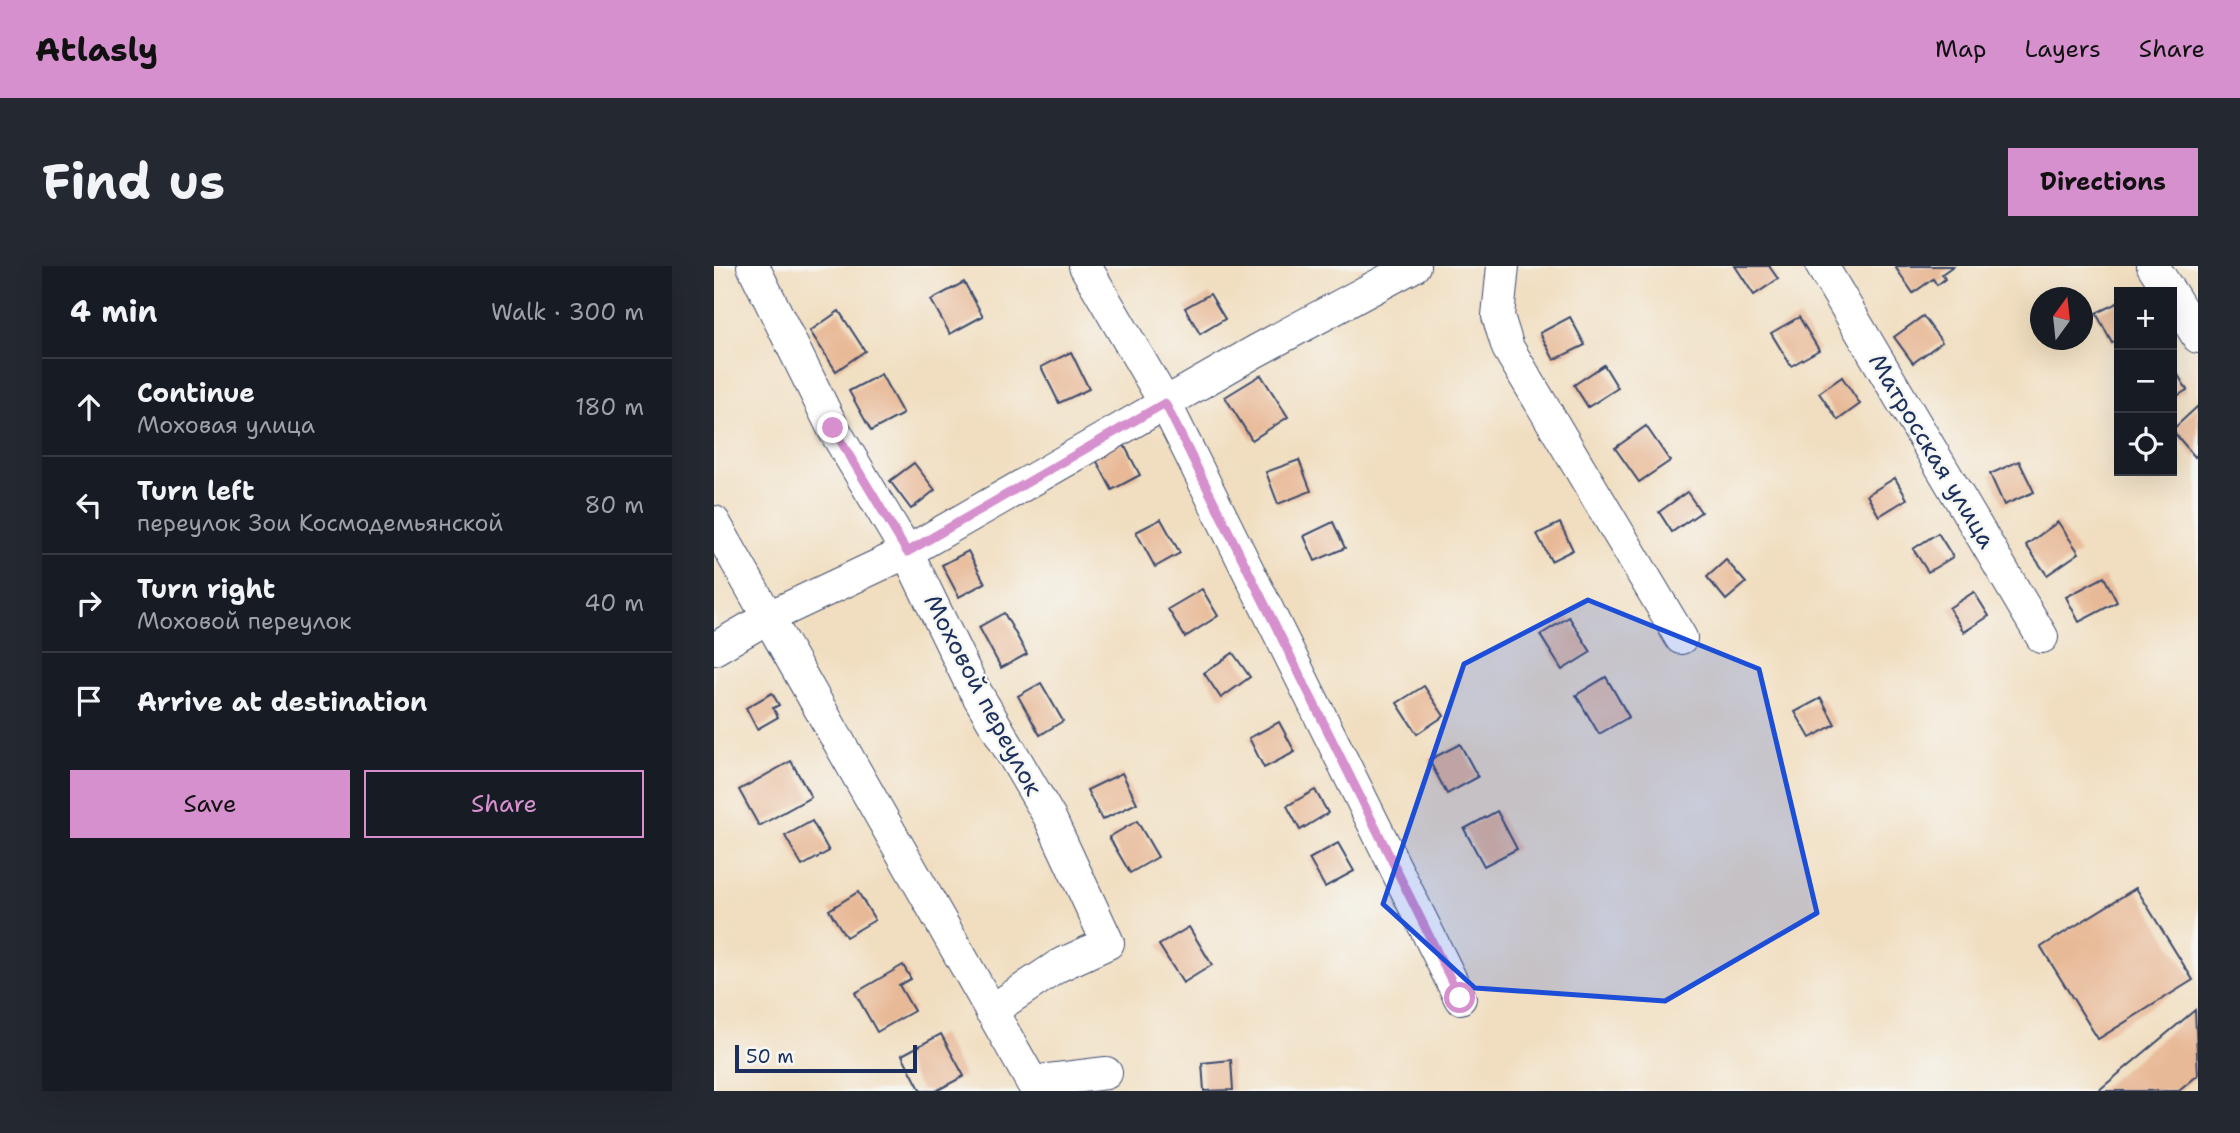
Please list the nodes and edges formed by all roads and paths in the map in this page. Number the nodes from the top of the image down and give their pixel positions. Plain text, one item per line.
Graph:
1 (753, 266) edge
2 (1085, 266) edge
3 (1414, 266) edge
4 (1503, 266) edge
5 (1822, 266) edge
6 (2153, 266) edge
7 (2166, 287) edge
8 (2177, 303) edge
9 (2197, 331) edge
10 (1165, 403) junction
11 (714, 523) edge
12 (907, 552) junction
13 (767, 618) junction
14 (2042, 637) dead end
15 (1681, 638) dead end
16 (714, 649) edge
17 (1460, 998) dead end
18 (991, 1011) junction
19 (1105, 1073) dead end
20 (1034, 1086) edge

1 - 12 street, Моховой переулок
2 - 10 street
3 - 10 street
4 - 15 street
5 - 14 street, Матросская улица
6 - 7 street
8 - 9 street
10 - 12 street
10 - 17 street
11 - 13 street
12 - 13 street
12 - 18 street, Моховой переулок
13 - 16 street
13 - 18 street
18 - 20 street
19 - 20 street

